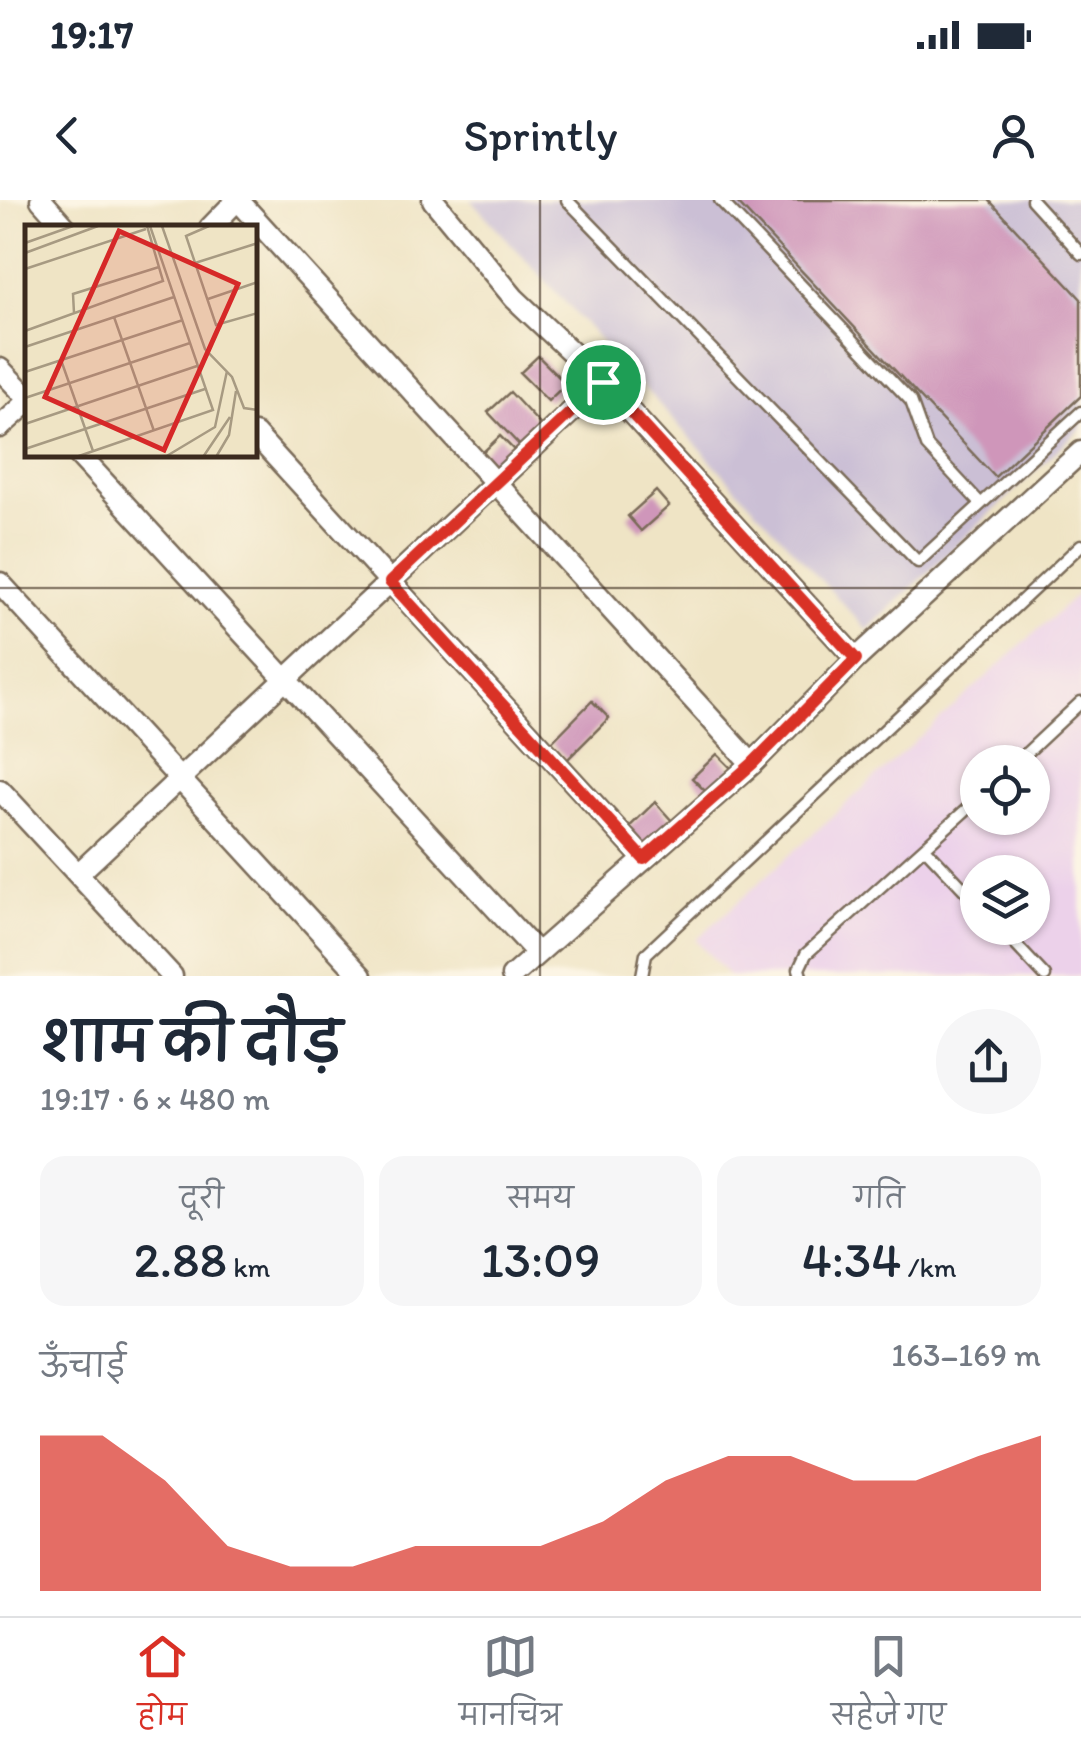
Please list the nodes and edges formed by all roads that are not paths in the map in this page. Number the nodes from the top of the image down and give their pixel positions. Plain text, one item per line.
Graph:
1 (41, 200) edge
2 (237, 200) edge
3 (433, 200) edge
4 (567, 200) edge
5 (720, 200) edge
6 (1032, 200) edge
7 (63, 225) edge
8 (213, 225) edge
9 (1081, 254) edge
10 (0, 368) edge
11 (603, 382) junction
12 (25, 397) edge
13 (25, 403) edge
14 (1081, 412) edge
15 (0, 427) edge
16 (258, 437) edge
17 (1081, 452) edge
18 (83, 458) edge
19 (496, 482) junction
20 (981, 504) junction
21 (1081, 545) edge
22 (390, 582) junction
23 (0, 583) edge
24 (856, 659) junction
25 (286, 680) junction
26 (1081, 702) edge
27 (1034, 745) edge
28 (752, 764) junction
29 (180, 779) junction
30 (0, 790) edge
31 (960, 816) edge
32 (925, 848) junction
33 (644, 859) junction
34 (78, 874) junction
35 (960, 885) edge
36 (1016, 945) edge
37 (537, 953) junction
38 (172, 976) edge
39 (360, 976) edge
40 (512, 976) edge
41 (642, 976) edge
42 (802, 976) edge
43 (1046, 976) edge

1 - 7 street
2 - 8 street
2 - 19 street
3 - 11 street
4 - 20 lane
5 - 20 lane
6 - 9 lane
10 - 12 street
11 - 19 street
11 - 24 street
13 - 15 street
14 - 20 lane
16 - 22 street
17 - 24 street
18 - 25 street
19 - 22 street
19 - 28 street
21 - 41 lane
22 - 25 street
22 - 33 street
23 - 29 street
24 - 28 street
25 - 29 street
25 - 37 street
26 - 27 lane
28 - 33 street
29 - 34 street
29 - 39 street
30 - 34 street
31 - 32 lane
32 - 35 lane
32 - 42 lane
33 - 37 street
34 - 38 street
36 - 43 lane
37 - 40 street

